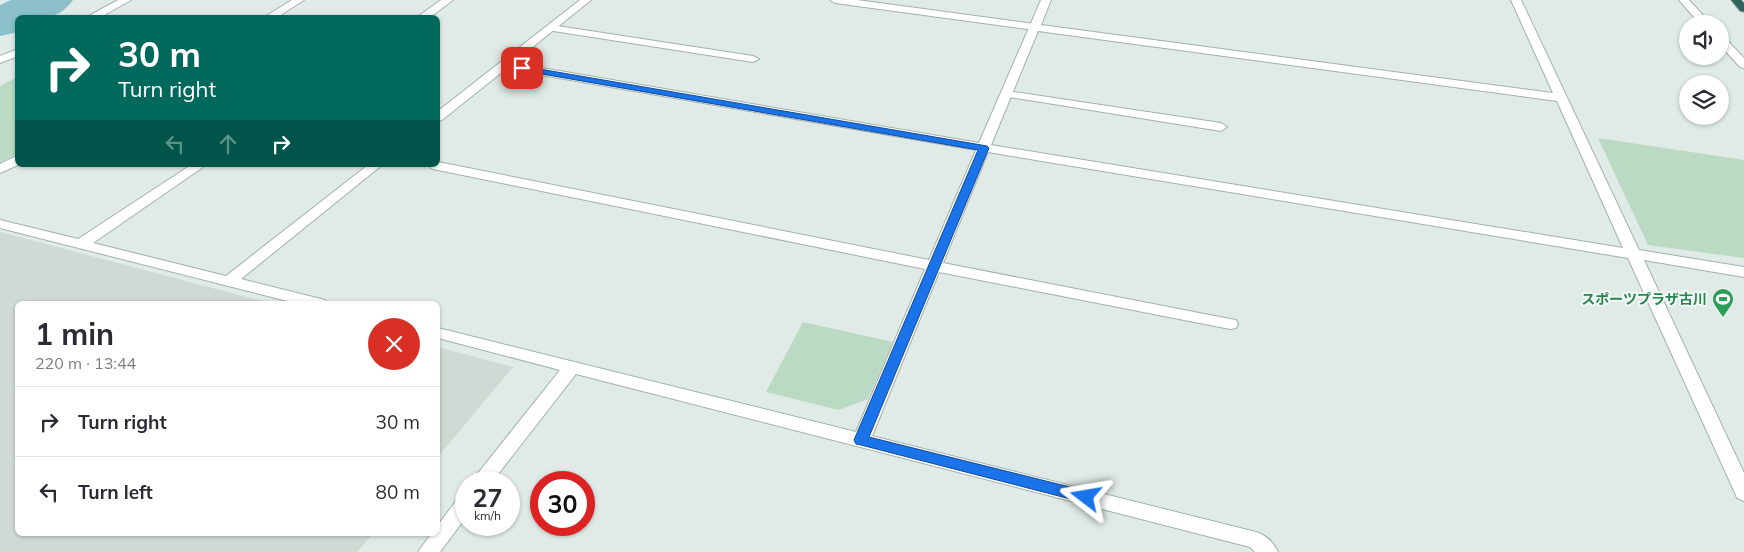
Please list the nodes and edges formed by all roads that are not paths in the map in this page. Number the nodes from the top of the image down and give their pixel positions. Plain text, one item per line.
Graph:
1 (126, 0) edge
2 (298, 0) edge
3 (448, 0) edge
4 (586, 0) edge
5 (835, 0) edge
6 (1046, 0) edge
7 (1516, 0) edge
8 (1684, 0) edge
9 (1736, 0) edge
10 (1744, 10) edge
11 (96, 15) edge
12 (273, 15) edge
13 (426, 15) edge
14 (1698, 15) edge
15 (1035, 27) junction
16 (551, 28) junction
17 (1729, 49) edge
18 (15, 53) edge
19 (754, 59) dead end
20 (0, 60) edge
21 (503, 65) junction
22 (1744, 65) edge
23 (1007, 94) junction
24 (1561, 98) junction
25 (440, 115) edge
26 (1221, 127) dead end
27 (984, 148) junction
28 (15, 161) edge
29 (440, 166) edge
30 (197, 167) edge
31 (373, 167) edge
32 (0, 169) edge
33 (0, 224) edge
34 (81, 244) junction
35 (1633, 254) junction
36 (934, 266) junction
37 (1744, 272) edge
38 (230, 281) junction
39 (308, 301) edge
40 (1230, 324) dead end
41 (440, 334) edge
42 (572, 367) junction
43 (861, 440) junction
44 (491, 471) edge
45 (1744, 493) edge
46 (455, 517) edge
47 (428, 552) edge
48 (1268, 552) edge

1 - 11 street
2 - 12 street
3 - 13 street
4 - 16 street
5 - 15 street
6 - 15 street
7 - 24 street
8 - 14 street
9 - 10 highway
15 - 23 street
15 - 24 street
16 - 19 street
16 - 21 street
17 - 22 street
18 - 20 street
21 - 25 street
21 - 27 street
23 - 26 street
23 - 27 street
24 - 35 street
27 - 35 street
27 - 36 street
28 - 32 street
29 - 36 street
30 - 34 street
31 - 38 street
33 - 34 street
34 - 38 street
35 - 37 street
35 - 45 street
36 - 40 street
36 - 43 street
38 - 39 street
41 - 42 street
42 - 43 street
42 - 44 street
43 - 48 street
46 - 47 street

